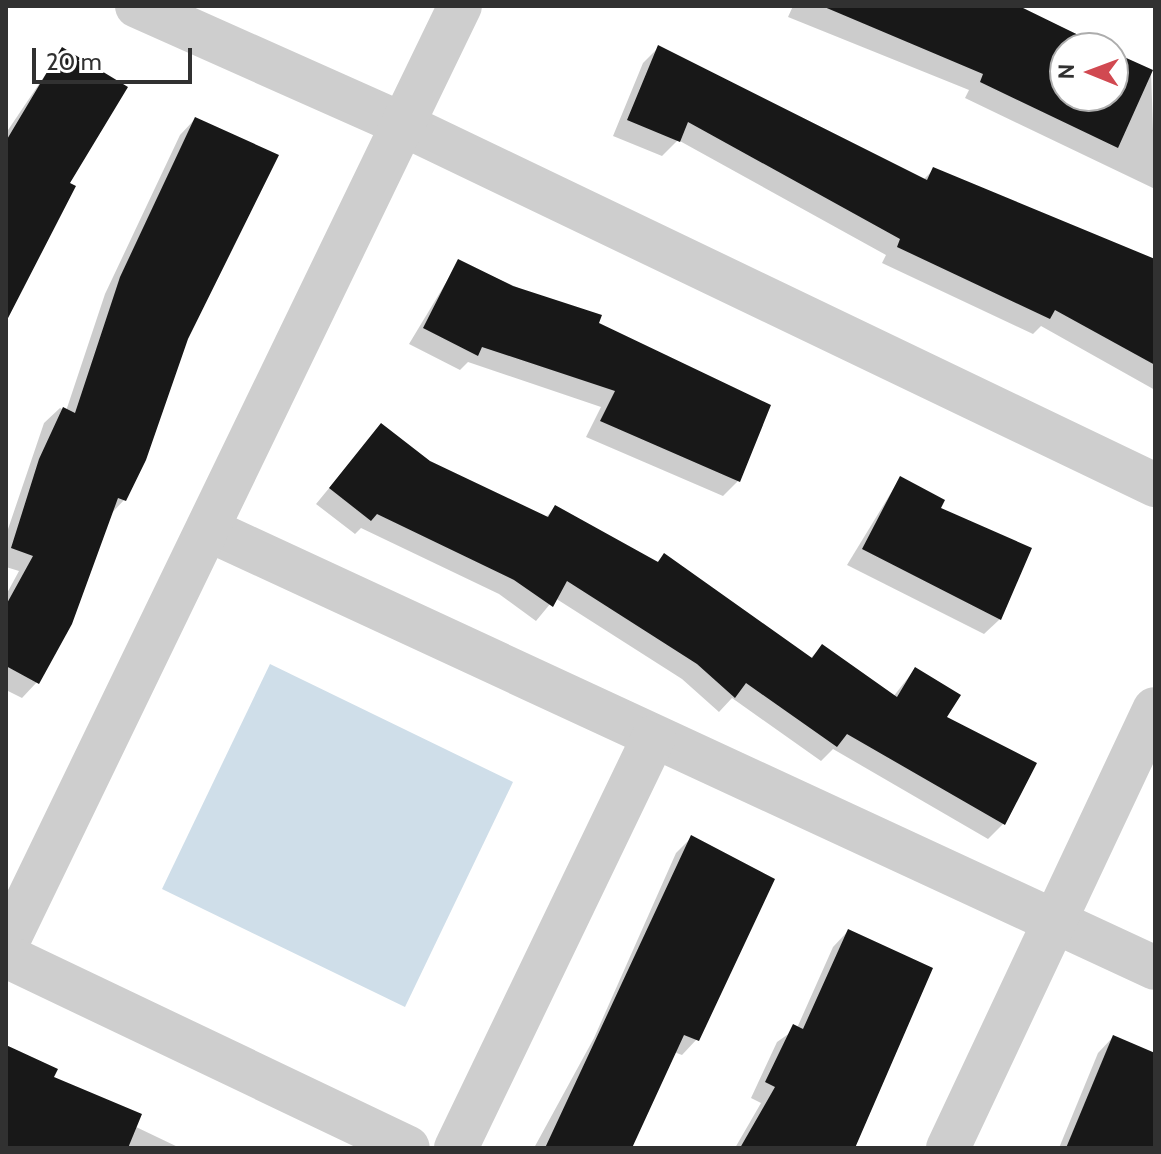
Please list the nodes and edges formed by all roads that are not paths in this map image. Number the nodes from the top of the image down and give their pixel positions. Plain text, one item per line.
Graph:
1 (137, 6) edge
2 (460, 6) edge
3 (406, 126) junction
4 (1155, 485) edge
5 (209, 530) junction
6 (1155, 709) edge
7 (654, 737) junction
8 (1055, 921) junction
9 (6, 945) edge
10 (6, 956) edge
11 (1155, 968) edge
12 (408, 1148) edge
13 (456, 1148) edge
14 (948, 1148) edge

1 - 3 street
2 - 3 street
3 - 4 street
3 - 5 street
5 - 7 street
5 - 9 street
6 - 8 street
7 - 8 street
7 - 13 street
8 - 11 street
8 - 14 street
10 - 12 street

